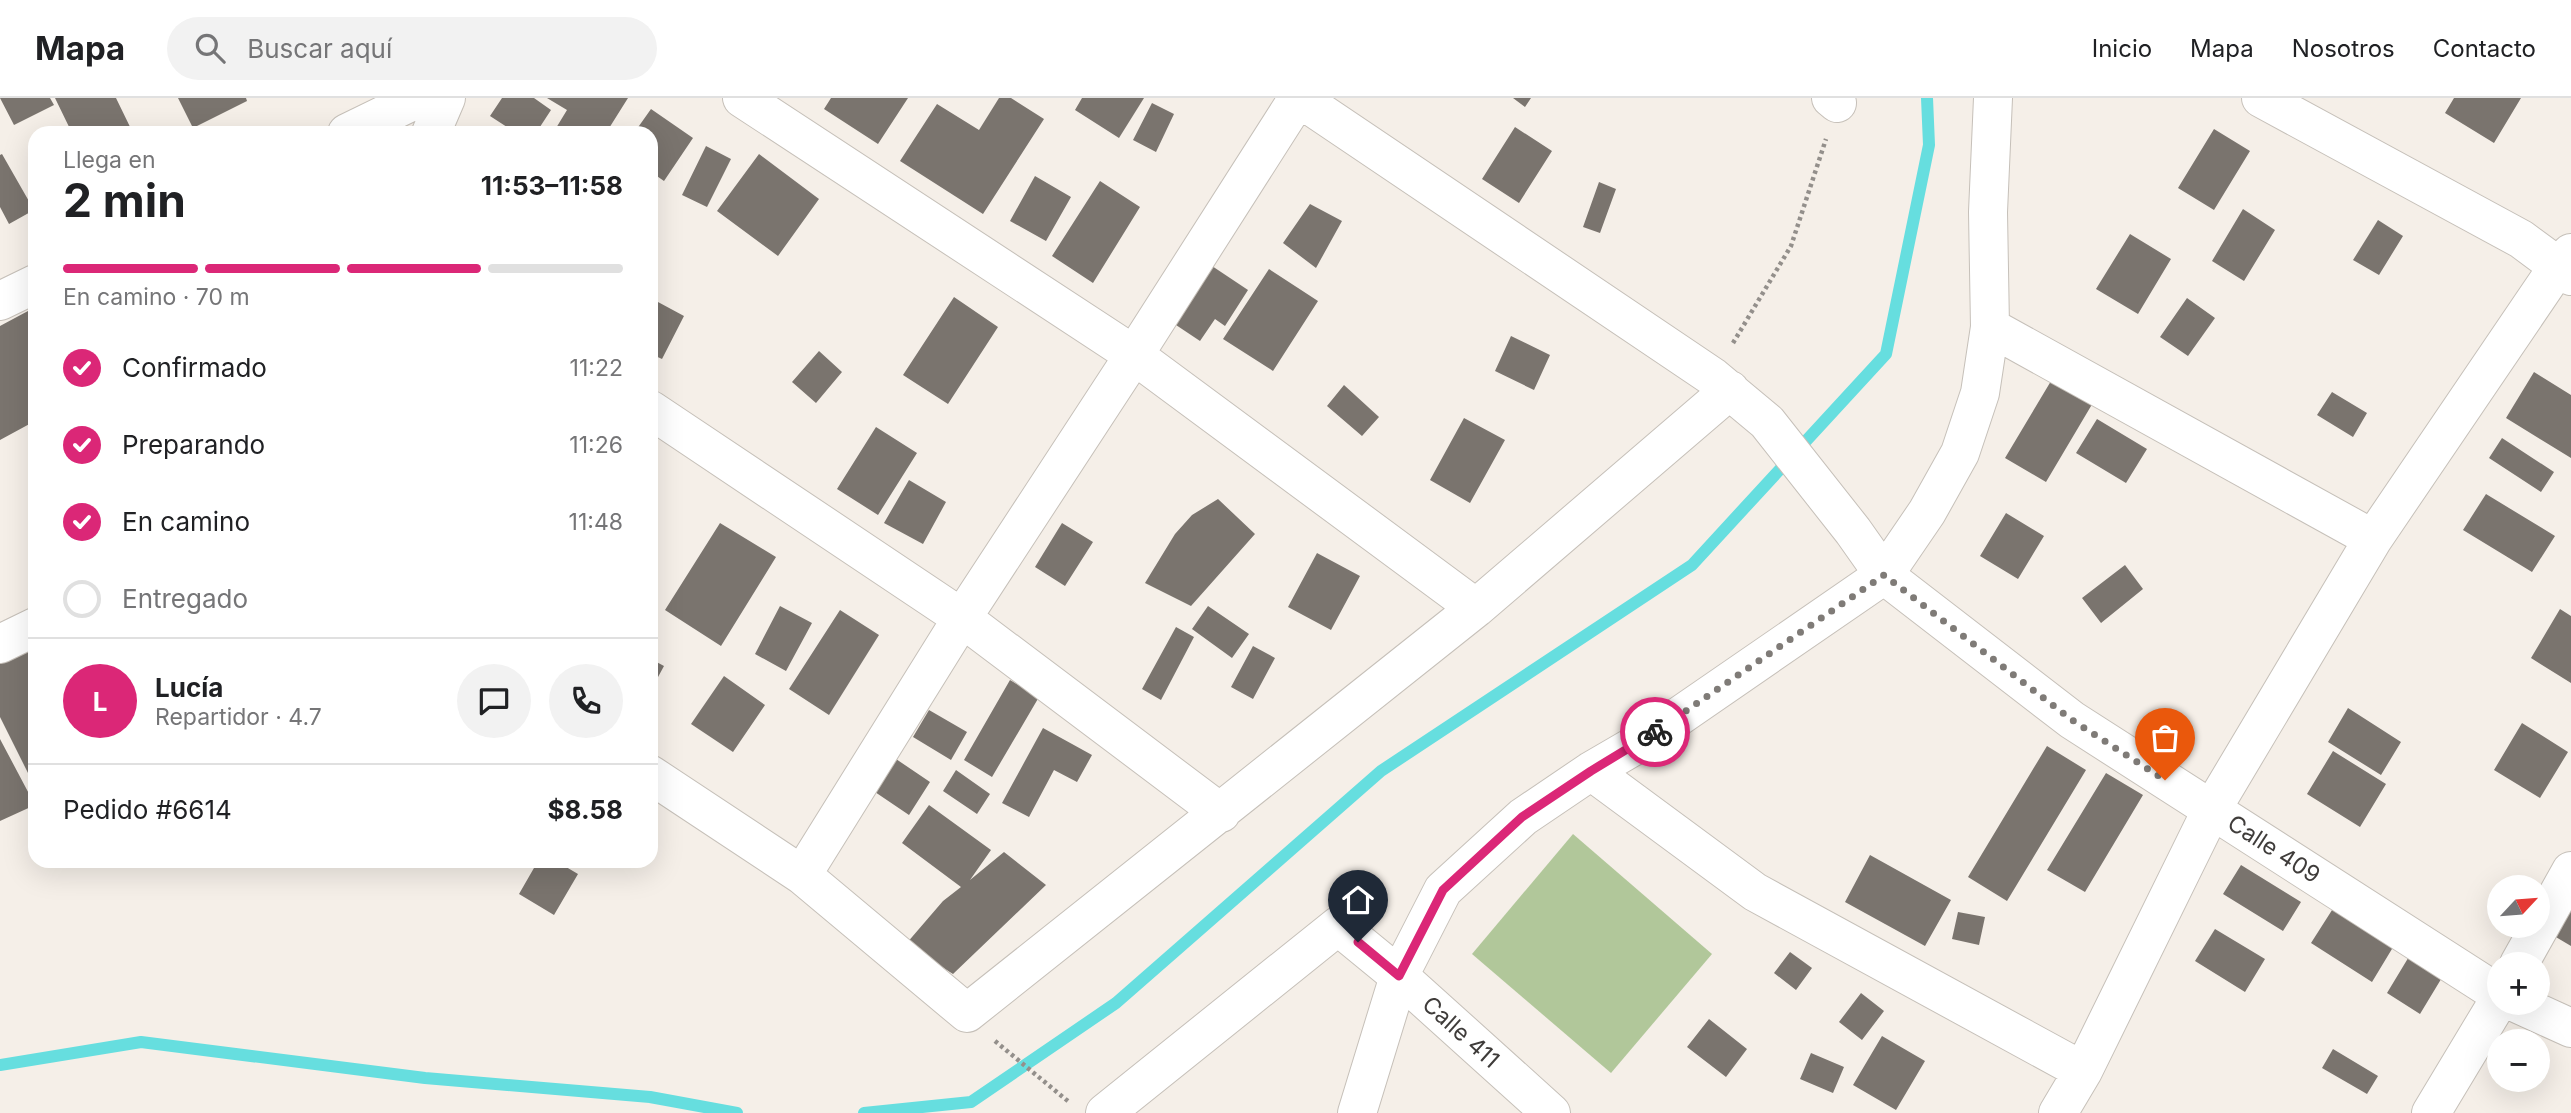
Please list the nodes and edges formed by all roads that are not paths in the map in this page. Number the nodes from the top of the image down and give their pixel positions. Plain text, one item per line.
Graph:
1 (419, 98) edge
2 (446, 98) edge
3 (741, 98) edge
4 (1299, 98) edge
5 (1993, 98) edge
6 (2261, 98) edge
7 (361, 126) edge
8 (434, 126) edge
9 (2566, 266) edge
10 (28, 287) edge
11 (0, 301) edge
12 (1990, 327) junction
13 (1134, 355) junction
14 (1721, 383) junction
15 (658, 415) edge
16 (2373, 540) junction
17 (1884, 575) junction
18 (1476, 608) junction
19 (962, 618) junction
20 (28, 630) edge
21 (0, 644) edge
22 (1591, 771) junction
23 (658, 780) edge
24 (2212, 809) junction
25 (1221, 813) junction
26 (2571, 871) edge
27 (802, 875) junction
28 (2526, 952) edge
29 (1399, 976) junction
30 (2487, 986) edge
31 (2490, 1015) edge
32 (2542, 1015) edge
33 (2571, 1028) edge
34 (2083, 1071) junction
35 (1105, 1113) edge
36 (1357, 1113) edge
37 (1551, 1113) edge
38 (2058, 1113) edge
39 (2431, 1113) edge

1 - 7 street
2 - 8 street
3 - 13 street
4 - 13 street
4 - 14 street, Calle 409
5 - 12 street
6 - 9 street
9 - 16 street
10 - 11 street
12 - 16 street
12 - 17 street
13 - 18 street
13 - 19 street
14 - 17 street, Calle 409
14 - 18 street
15 - 19 street
16 - 24 street
17 - 22 street
17 - 24 street, Calle 409
18 - 25 street
19 - 25 street
19 - 27 street
20 - 21 street
22 - 29 street
22 - 34 street
23 - 27 street
24 - 30 street, Calle 409
24 - 34 street
25 - 27 street
26 - 28 street
29 - 35 street, Calle 411
29 - 36 street
29 - 37 street, Calle 411
31 - 39 street
32 - 33 street
34 - 38 street

